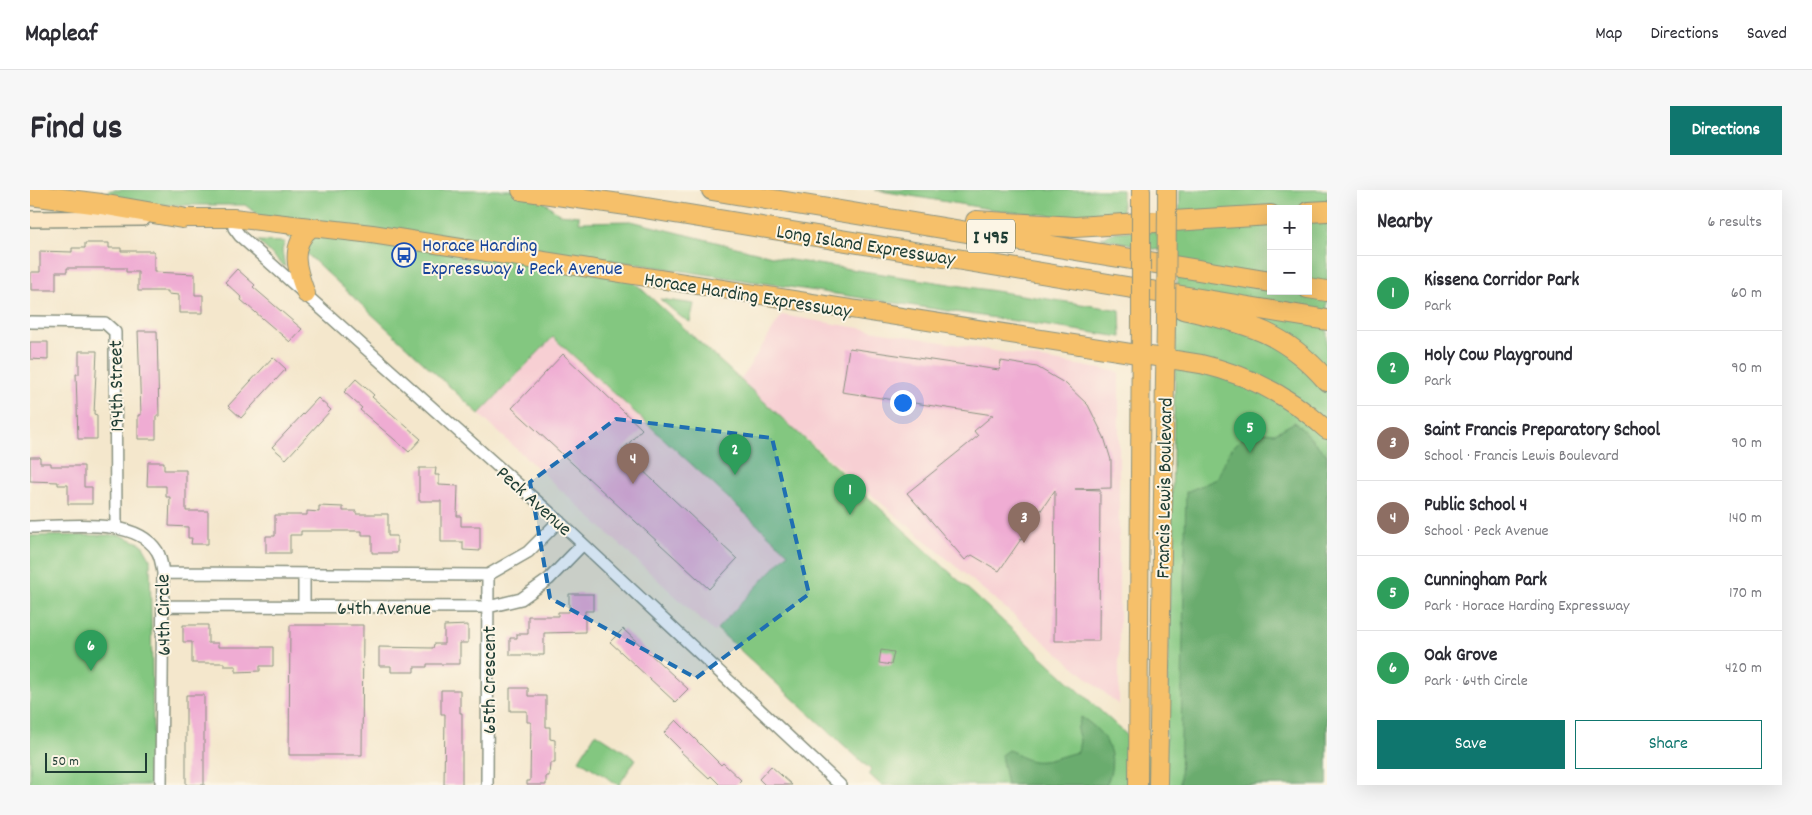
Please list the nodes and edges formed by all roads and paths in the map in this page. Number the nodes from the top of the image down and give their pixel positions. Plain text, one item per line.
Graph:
1 (522, 190) edge
2 (712, 190) edge
3 (30, 195) edge
4 (1141, 198) edge
5 (1167, 198) edge
6 (786, 202) junction
7 (1327, 211) edge
8 (1312, 212) edge
9 (1267, 214) edge
10 (182, 218) junction
11 (233, 218) junction
12 (30, 219) edge
13 (312, 227) junction
14 (999, 266) junction
15 (1267, 281) edge
16 (1312, 289) edge
17 (1327, 291) edge
18 (306, 294) junction
19 (1327, 320) edge
20 (30, 322) edge
21 (1140, 353) junction
22 (1166, 358) junction
23 (1327, 381) edge
24 (1327, 430) edge
25 (559, 521) junction
26 (30, 527) edge
27 (116, 527) junction
28 (583, 544) junction
29 (163, 573) junction
30 (304, 574) junction
31 (488, 575) junction
32 (163, 606) junction
33 (304, 607) junction
34 (488, 607) junction
35 (161, 785) edge
36 (487, 785) edge
37 (840, 785) edge
38 (1138, 785) edge
39 (1158, 785) edge

1 - 14 highway, Long Island Expressway / I 495
2 - 6 highway, Long Island Expressway / I 495
3 - 10 highway
4 - 21 main road, Francis Lewis Boulevard, bridge
5 - 22 main road, Francis Lewis Boulevard, bridge
6 - 9 highway
6 - 15 highway, Long Island Expressway / I 495
7 - 8 highway
10 - 11 main road, Horace Harding Expressway
10 - 12 main road, Horace Harding Expressway
11 - 13 main road, Horace Harding Expressway
11 - 18 street, Peck Avenue
13 - 18 main road
13 - 21 main road, Horace Harding Expressway
14 - 19 highway, Long Island Expressway / I 495
14 - 23 highway
16 - 17 highway
18 - 25 street, Peck Avenue
20 - 27 street, 194th Street
21 - 22 main road, Horace Harding Expressway
21 - 38 main road, Francis Lewis Boulevard
22 - 24 main road, Horace Harding Expressway
22 - 39 main road, Francis Lewis Boulevard
25 - 28 street, Peck Avenue
25 - 31 street
26 - 27 street, 64th Circle
27 - 29 street, 64th Circle
28 - 34 street, 64th Avenue
28 - 37 street, Peck Avenue
29 - 30 street, 64th Avenue
29 - 32 street, 64th Circle
30 - 31 street, 64th Avenue
30 - 33 street
31 - 34 street, 65th Crescent
32 - 33 street, 64th Avenue
32 - 35 street, 64th Circle
33 - 34 street, 64th Avenue
34 - 36 street, 65th Crescent

